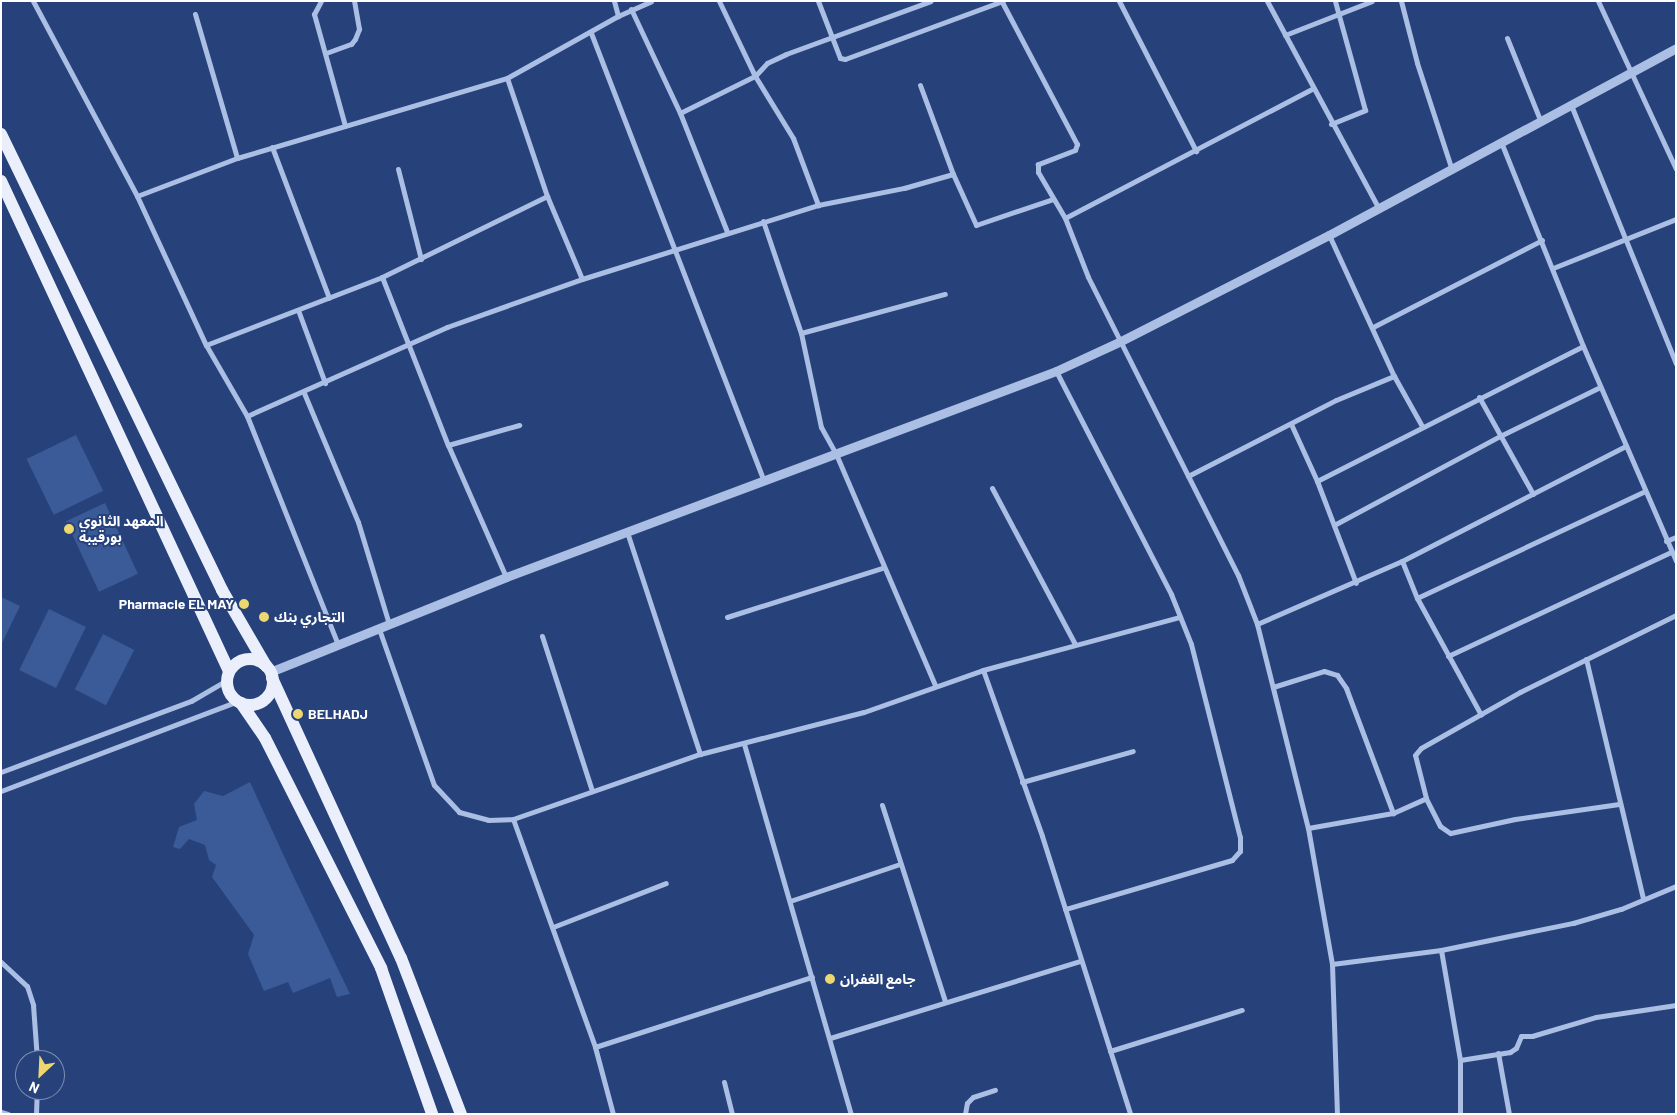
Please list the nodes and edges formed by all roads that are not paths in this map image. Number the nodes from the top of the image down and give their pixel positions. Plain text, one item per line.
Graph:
1 (32, 1) edge
2 (321, 1) edge
3 (354, 1) edge
4 (614, 1) edge
5 (651, 1) edge
6 (720, 1) edge
7 (818, 1) edge
8 (931, 1) edge
9 (1119, 1) edge
10 (1267, 1) edge
11 (1335, 1) edge
12 (1372, 1) edge
13 (1401, 1) edge
14 (1598, 1) edge
15 (1002, 2) edge
16 (631, 9) junction
17 (1338, 13) junction
18 (195, 14) dead end
19 (618, 16) junction
20 (591, 33) junction
21 (1285, 35) junction
22 (832, 36) junction
23 (1507, 38) dead end
24 (1676, 48) edge
25 (326, 53) junction
26 (1633, 71) junction
27 (755, 76) junction
28 (507, 78) junction
29 (920, 85) dead end
30 (1312, 89) junction
31 (1571, 105) junction
32 (680, 113) junction
33 (1541, 122) junction
34 (1331, 124) junction
35 (345, 126) junction
36 (1, 134) edge
37 (1501, 142) junction
38 (272, 147) junction
39 (1196, 151) junction
40 (236, 158) junction
41 (1676, 168) edge
42 (398, 169) dead end
43 (1452, 170) junction
44 (953, 174) junction
45 (1, 181) edge
46 (137, 196) junction
47 (547, 196) junction
48 (1054, 199) junction
49 (818, 205) junction
50 (1379, 209) junction
51 (1065, 218) junction
52 (1676, 219) edge
53 (763, 221) junction
54 (727, 232) junction
55 (1329, 235) junction
56 (1625, 239) junction
57 (1542, 240) junction
58 (674, 250) junction
59 (421, 259) junction
60 (1553, 268) junction
61 (382, 277) junction
62 (582, 280) junction
63 (945, 294) dead end
64 (328, 298) junction
65 (298, 310) junction
66 (1373, 327) junction
67 (801, 332) junction
68 (1119, 342) junction
69 (410, 345) junction
70 (206, 346) junction
71 (1583, 346) junction
72 (1676, 363) edge
73 (1056, 371) junction
74 (1394, 376) junction
75 (325, 384) junction
76 (1600, 387) junction
77 (304, 392) junction
78 (1479, 397) junction
79 (246, 416) junction
80 (1290, 424) junction
81 (519, 425) dead end
82 (1422, 426) junction
83 (1500, 436) junction
84 (448, 445) junction
85 (1626, 446) junction
86 (836, 454) junction
87 (1188, 476) junction
88 (1317, 481) junction
89 (764, 482) junction
90 (992, 488) dead end
91 (1645, 491) junction
92 (1533, 494) junction
93 (1334, 525) junction
94 (627, 532) junction
95 (1676, 537) edge
96 (1666, 541) junction
97 (1671, 552) junction
98 (1402, 561) junction
99 (1676, 561) edge
100 (882, 568) junction
101 (506, 578) junction
102 (1356, 583) junction
103 (1417, 598) junction
104 (1676, 615) edge
105 (727, 617) dead end
106 (1180, 617) junction
107 (389, 624) junction
108 (1258, 624) junction
109 (379, 628) junction
110 (542, 636) dead end
111 (1075, 644) junction
112 (338, 645) junction
113 (1448, 656) junction
114 (1586, 659) junction
115 (983, 670) junction
116 (270, 672) junction
117 (228, 676) junction
118 (936, 685) junction
119 (1273, 687) junction
120 (240, 702) junction
121 (1481, 715) junction
122 (744, 744) junction
123 (1133, 751) dead end
124 (700, 754) junction
125 (1, 772) edge
126 (1022, 782) junction
127 (1, 791) edge
128 (592, 791) junction
129 (1426, 798) junction
130 (1619, 804) junction
131 (882, 805) dead end
132 (1392, 813) junction
133 (513, 819) junction
134 (1308, 828) junction
135 (900, 864) junction
136 (666, 883) dead end
137 (1676, 886) edge
138 (1642, 898) junction
139 (790, 901) junction
140 (1065, 909) junction
141 (553, 927) junction
142 (1441, 950) junction
143 (1080, 961) junction
144 (1, 962) edge
145 (1332, 964) junction
146 (812, 978) junction
147 (945, 1001) junction
148 (1676, 1005) edge
149 (1242, 1010) dead end
150 (830, 1038) junction
151 (595, 1047) junction
152 (35, 1050) edge
153 (1110, 1051) junction
154 (1498, 1053) junction
155 (1460, 1060) junction
156 (724, 1082) dead end
157 (995, 1090) dead end
158 (37, 1100) edge
159 (1, 1112) edge
160 (8, 1114) edge
161 (36, 1114) edge
162 (432, 1114) edge
163 (461, 1114) edge
164 (613, 1114) edge
165 (732, 1114) edge
166 (851, 1114) edge
167 (965, 1114) edge
168 (1130, 1114) edge
169 (1337, 1114) edge
170 (1460, 1114) edge
171 (1509, 1114) edge

1 - 46 street
2 - 25 street
3 - 25 street
4 - 19 street
5 - 16 street
6 - 27 street
7 - 22 street
8 - 22 street
9 - 39 street
10 - 21 street
11 - 17 street
12 - 17 street
13 - 43 street
14 - 26 street
15 - 22 street
15 - 48 street
16 - 19 street
16 - 32 street
17 - 21 street
17 - 34 street
18 - 40 street
19 - 20 street
20 - 28 street
20 - 58 street
21 - 30 street
22 - 27 street
23 - 33 street
24 - 26 street
25 - 35 street
26 - 31 street
26 - 41 street
27 - 32 street
27 - 49 street
28 - 35 street
28 - 47 street
29 - 44 street
30 - 34 street
30 - 39 street
31 - 33 street
31 - 56 street
32 - 54 street
33 - 37 street
34 - 50 street
35 - 38 street
36 - 116 main road
37 - 43 street
37 - 57 street
38 - 40 street
38 - 64 street
39 - 51 street
40 - 46 street
42 - 59 street
43 - 50 street
44 - 48 street
44 - 49 street
45 - 117 main road
46 - 70 street
47 - 59 street
47 - 62 street
48 - 51 street
49 - 53 street
50 - 55 street
51 - 68 street
52 - 56 street
53 - 54 street
53 - 67 street
54 - 58 street
55 - 66 street
55 - 68 street
56 - 60 street
56 - 72 street
57 - 60 street
57 - 66 street
58 - 62 street
58 - 89 street
59 - 61 street
60 - 71 street
61 - 64 street
61 - 69 street
62 - 69 street
63 - 67 street
64 - 65 street
65 - 70 street
65 - 75 street
66 - 74 street
67 - 86 street
68 - 73 street
68 - 87 street
69 - 75 street
69 - 84 street
70 - 79 street
71 - 76 street
71 - 78 street
73 - 86 street
73 - 106 street
74 - 80 street
74 - 82 street
75 - 77 street
76 - 83 street
76 - 85 street
77 - 79 street
77 - 107 street
78 - 82 street
78 - 83 street
79 - 112 street
80 - 87 street
80 - 88 street
81 - 84 street
82 - 88 street
83 - 92 street
83 - 93 street
84 - 101 street
85 - 91 street
85 - 92 street
86 - 89 street
86 - 100 street
87 - 108 street
88 - 93 street
89 - 94 street
90 - 111 street
91 - 96 street
91 - 103 street
92 - 98 street
93 - 102 street
94 - 101 street
94 - 124 street
95 - 96 street
96 - 97 street
97 - 99 street
97 - 113 street
98 - 102 street
98 - 103 street
100 - 105 street
100 - 118 street
101 - 107 street
102 - 108 street
103 - 113 street
104 - 114 street
106 - 111 street
106 - 140 street
107 - 109 street
108 - 119 street
109 - 112 street
109 - 133 street
110 - 128 street
111 - 115 street
112 - 116 street
113 - 121 street
114 - 121 street
114 - 130 street
115 - 118 street
115 - 126 street
116 - 117 main road
116 - 120 main road
116 - 163 main road
117 - 120 main road
117 - 125 street
118 - 122 street
119 - 132 street
119 - 134 street
120 - 127 street
120 - 162 main road
121 - 129 street
122 - 124 street
122 - 139 street
123 - 126 street
124 - 128 street
126 - 140 street
128 - 133 street
129 - 130 street
129 - 132 street
130 - 138 street
131 - 135 street
132 - 134 street
133 - 141 street
134 - 145 street
135 - 139 street
135 - 147 street
136 - 141 street
137 - 138 street
138 - 142 street
139 - 146 street
140 - 143 street
141 - 151 street
142 - 145 street
142 - 155 street
143 - 147 street
143 - 153 street
144 - 152 street
145 - 169 street
146 - 150 street
146 - 151 street
147 - 150 street
148 - 154 street
149 - 153 street
150 - 166 street
151 - 164 street
153 - 168 street
154 - 155 street
154 - 171 street
155 - 170 street
156 - 165 street
157 - 167 street
158 - 161 street
159 - 160 street

